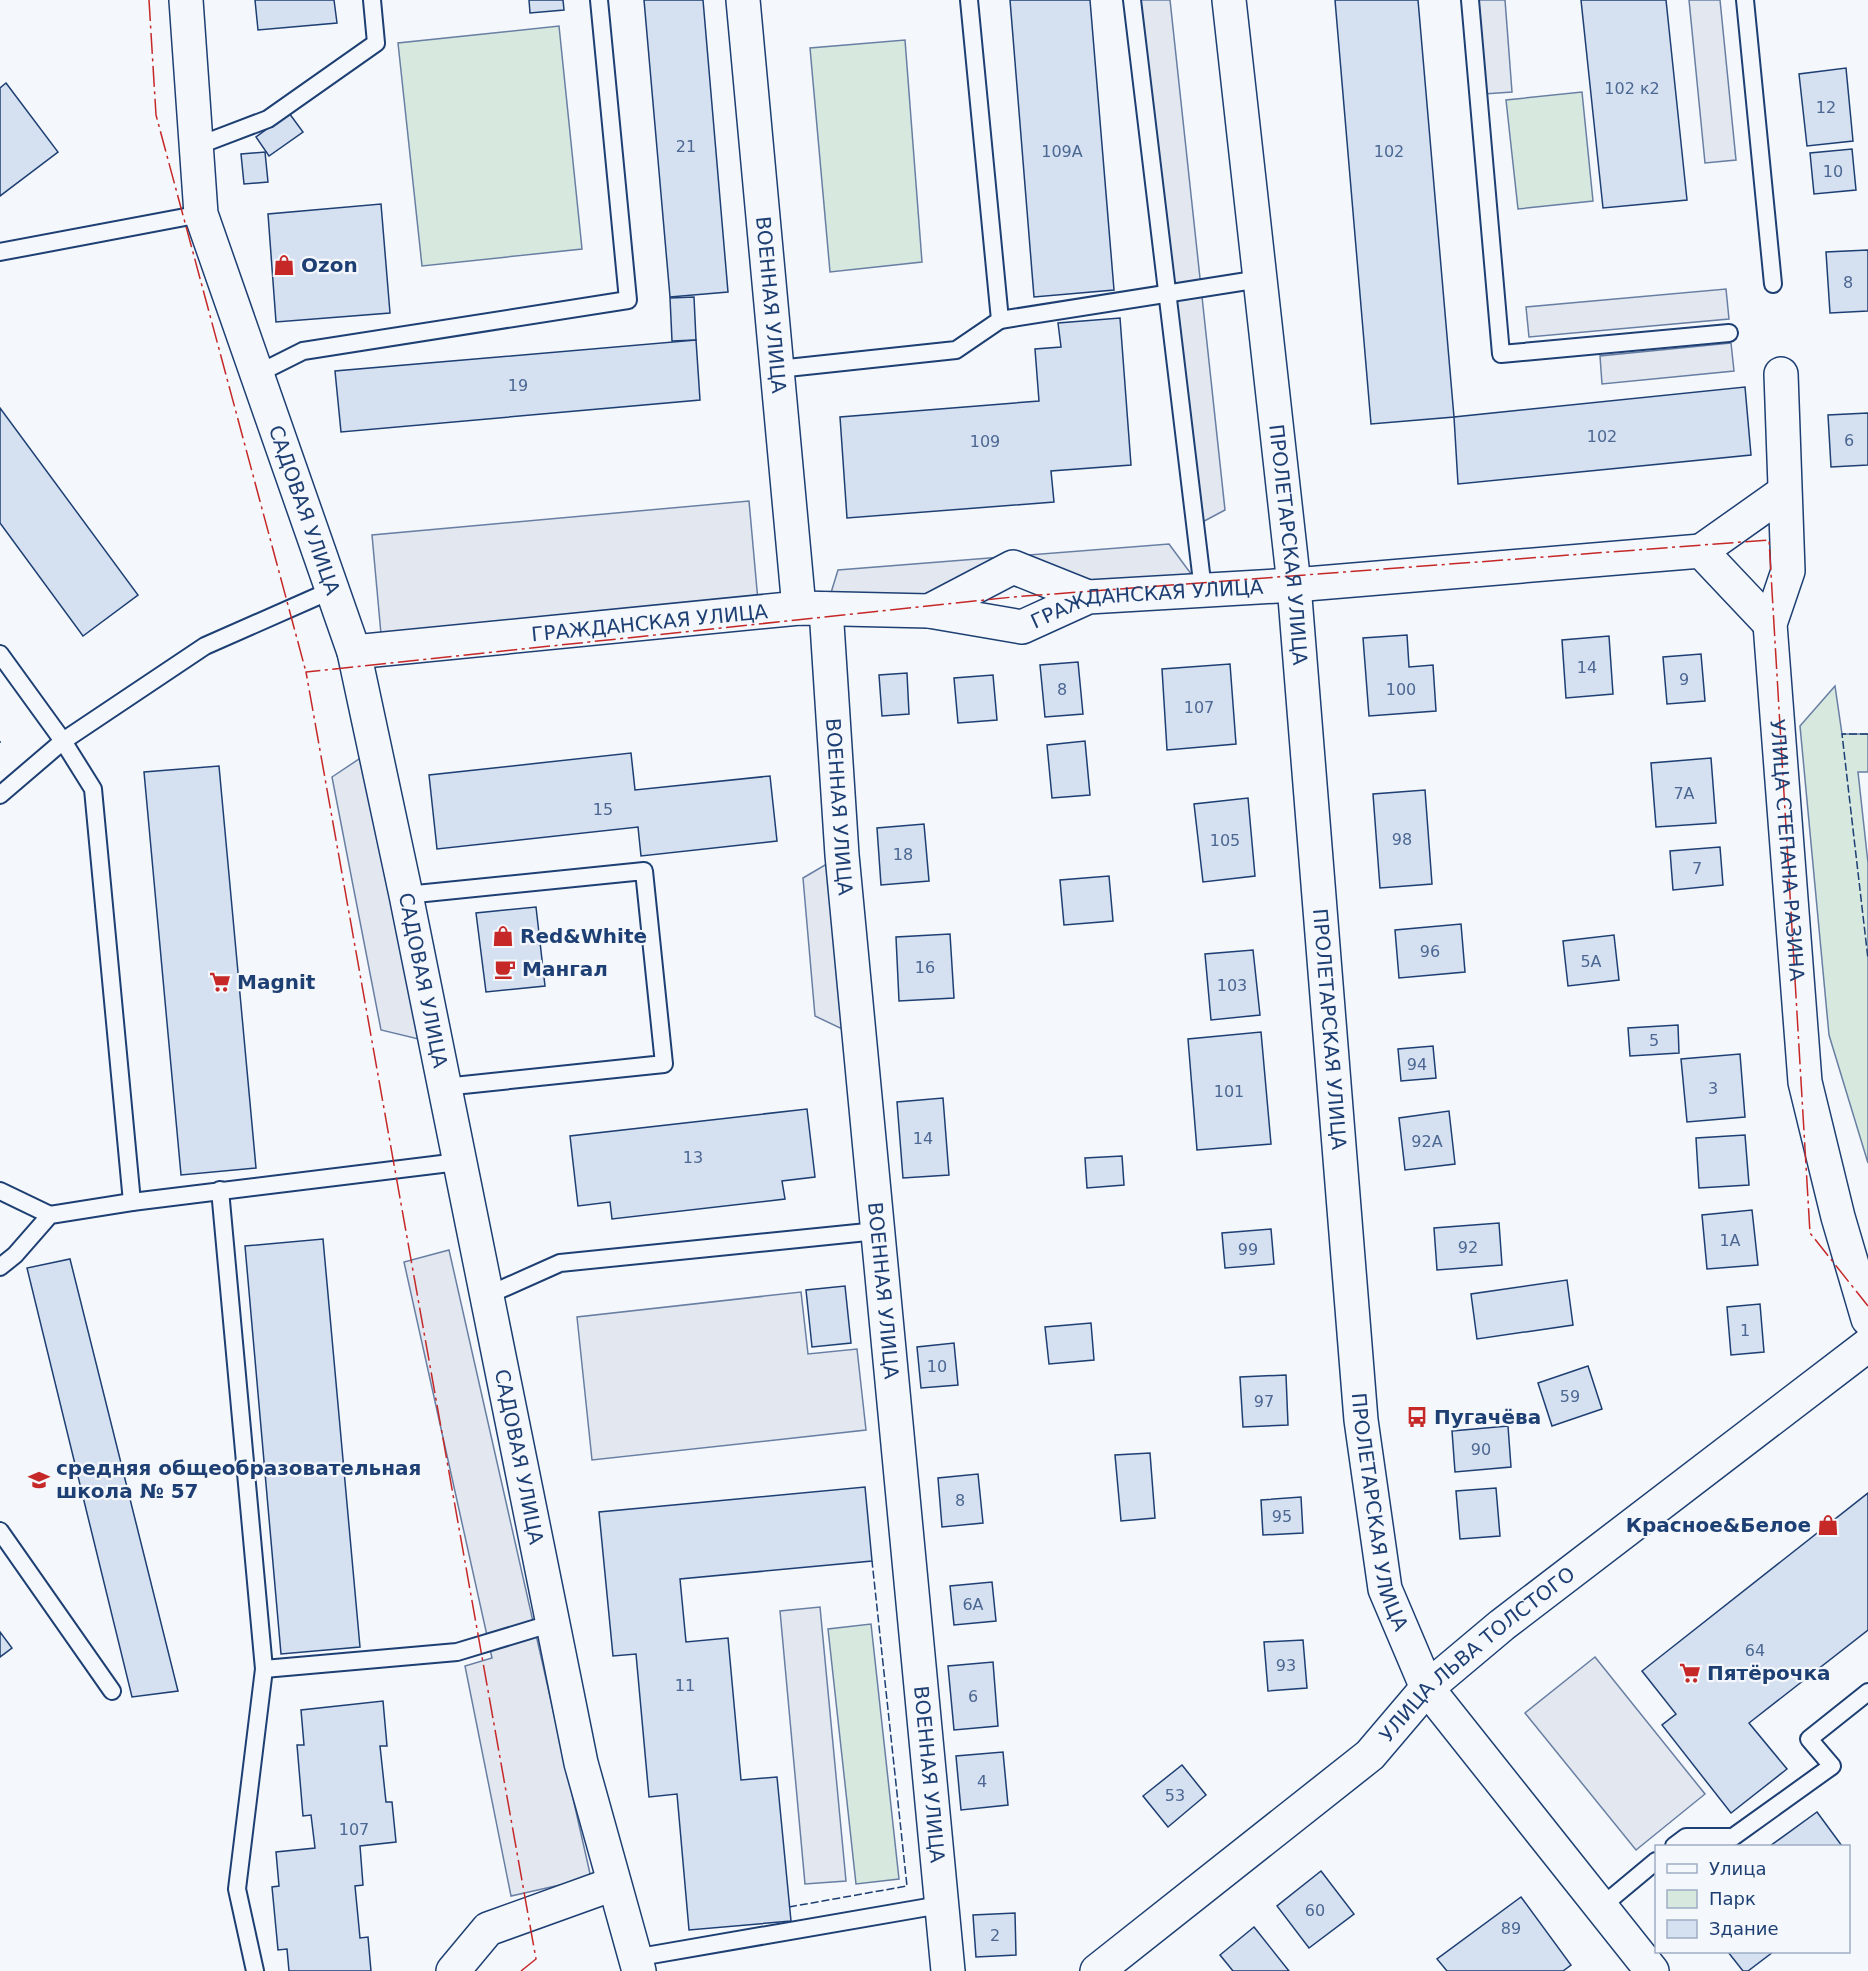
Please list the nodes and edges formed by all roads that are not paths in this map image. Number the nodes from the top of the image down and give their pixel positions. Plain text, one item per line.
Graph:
1 (186, 0) edge
2 (372, 0) edge
3 (599, 0) edge
4 (743, 0) edge
5 (969, 0) edge
6 (1132, 0) edge
7 (1229, 0) edge
8 (1470, 0) edge
9 (1745, 0) edge
10 (197, 146) junction
11 (201, 214) junction
12 (0, 252) edge
13 (1260, 279) junction
14 (1773, 284) dead end
15 (1166, 294) junction
16 (1000, 320) junction
17 (1730, 333) dead end
18 (778, 369) junction
19 (257, 374) junction
20 (1781, 375) dead end
21 (1784, 493) junction
22 (1701, 551) junction
23 (1294, 585) junction
24 (332, 590) junction
25 (1203, 590) junction
26 (1088, 597) junction
27 (812, 608) junction
28 (929, 611) junction
29 (1770, 624) junction
30 (354, 652) junction
31 (0, 654) edge
32 (63, 741) junction
33 (0, 795) edge
34 (406, 896) junction
35 (444, 1087) junction
36 (458, 1162) junction
37 (220, 1190) junction
38 (0, 1191) edge
39 (132, 1202) junction
40 (50, 1215) junction
41 (877, 1231) junction
42 (0, 1267) edge
43 (486, 1296) junction
44 (1868, 1319) edge
45 (1868, 1345) edge
46 (0, 1531) edge
47 (553, 1623) junction
48 (264, 1669) junction
49 (1427, 1688) junction
50 (112, 1691) dead end
51 (1868, 1692) edge
52 (1675, 1845) edge
53 (1655, 1862) edge
54 (613, 1884) junction
55 (940, 1905) junction
56 (1602, 1906) junction
57 (637, 1964) edge
58 (255, 1971) edge
59 (453, 1971) edge
60 (948, 1971) edge
61 (1097, 1971) edge
62 (1652, 1971) edge

1 - 10 street, САДОВАЯ УЛИЦА
2 - 10 lane
3 - 19 lane
4 - 18 street, ВОЕННАЯ УЛИЦА
5 - 16 lane
6 - 15 lane
7 - 13 street, ПРОЛЕТАРСКАЯ УЛИЦА
8 - 17 lane
9 - 14 lane
10 - 11 street, САДОВАЯ УЛИЦА
11 - 12 lane
11 - 19 street, САДОВАЯ УЛИЦА
13 - 15 lane
13 - 23 street, ПРОЛЕТАРСКАЯ УЛИЦА
15 - 16 lane
15 - 25 lane
16 - 18 lane
18 - 27 street, ВОЕННАЯ УЛИЦА
19 - 24 street, САДОВАЯ УЛИЦА
20 - 21 street, УЛИЦА СТЕПАНА РАЗИНА
21 - 22 street
21 - 29 street, УЛИЦА СТЕПАНА РАЗИНА
22 - 23 street, ГРАЖДАНСКАЯ УЛИЦА
22 - 29 street
23 - 25 street, ГРАЖДАНСКАЯ УЛИЦА
23 - 49 street, ПРОЛЕТАРСКАЯ УЛИЦА
24 - 30 street, САДОВАЯ УЛИЦА
24 - 32 lane
25 - 26 street, ГРАЖДАНСКАЯ УЛИЦА
26 - 28 street, ГРАЖДАНСКАЯ УЛИЦА
26 - 28 street
27 - 28 street, ГРАЖДАНСКАЯ УЛИЦА
27 - 30 street, ГРАЖДАНСКАЯ УЛИЦА
27 - 41 street, ВОЕННАЯ УЛИЦА
29 - 44 street, УЛИЦА СТЕПАНА РАЗИНА
30 - 34 street, САДОВАЯ УЛИЦА
31 - 32 lane
32 - 33 lane
32 - 39 lane
34 - 35 street, САДОВАЯ УЛИЦА
34 - 35 lane
35 - 36 street, САДОВАЯ УЛИЦА
36 - 37 lane
36 - 43 street, САДОВАЯ УЛИЦА
37 - 39 lane
37 - 48 lane
38 - 40 lane
39 - 40 lane
40 - 42 lane
41 - 43 lane
41 - 55 street, ВОЕННАЯ УЛИЦА
43 - 47 street, САДОВАЯ УЛИЦА
45 - 49 street, УЛИЦА ЛЬВА ТОЛСТОГО
46 - 50 lane
47 - 48 lane
47 - 54 street, САДОВАЯ УЛИЦА
48 - 58 lane
49 - 56 street, ПРОЛЕТАРСКАЯ УЛИЦА
49 - 61 street, УЛИЦА ЛЬВА ТОЛСТОГО
51 - 52 lane
53 - 56 lane
54 - 57 street, САДОВАЯ УЛИЦА
54 - 59 street
55 - 57 lane
55 - 60 street, ВОЕННАЯ УЛИЦА
56 - 62 street, ПРОЛЕТАРСКАЯ УЛИЦА

